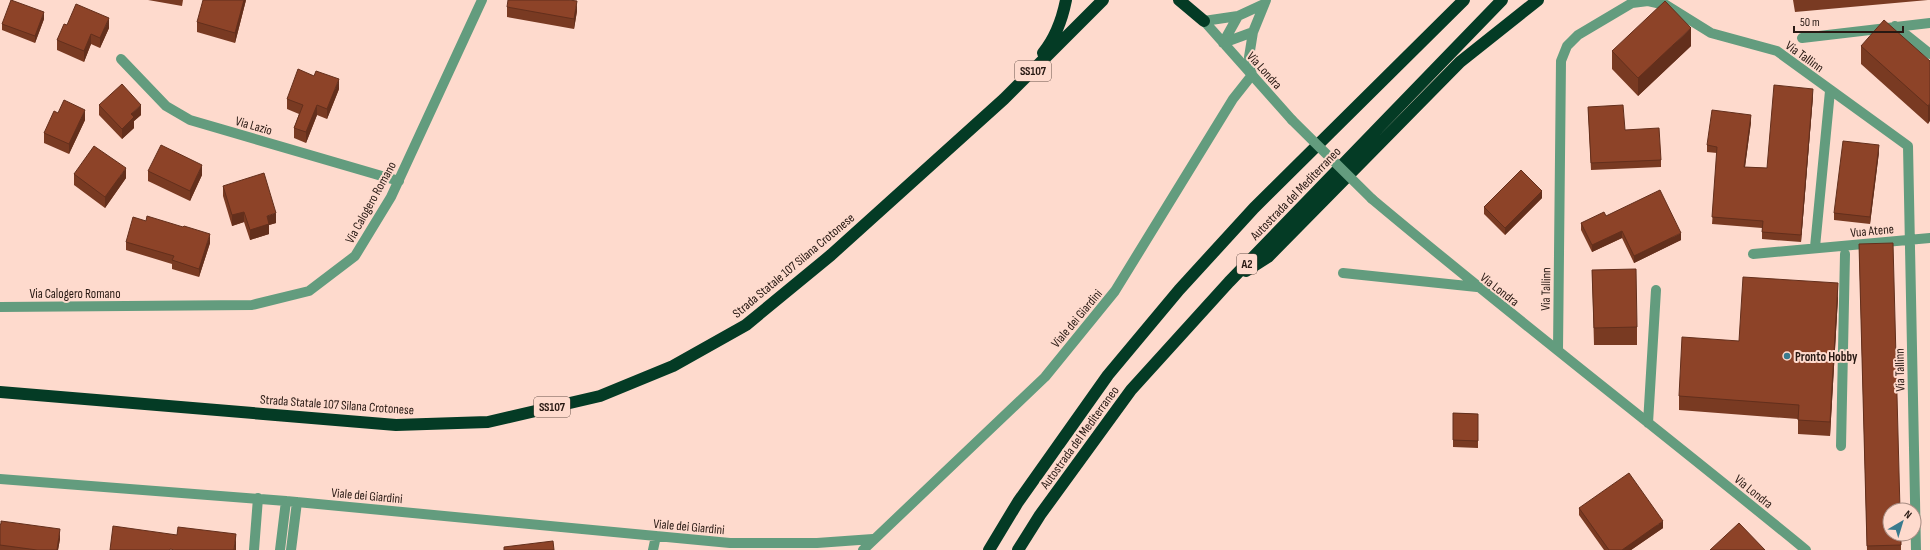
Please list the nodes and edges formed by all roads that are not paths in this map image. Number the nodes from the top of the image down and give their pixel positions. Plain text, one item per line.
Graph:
1 (482, 0) edge
2 (1066, 0) edge
3 (1103, 0) edge
4 (1112, 0) edge
5 (1502, 0) edge
6 (1538, 0) edge
7 (1184, 2) edge
8 (1265, 2) edge
9 (1461, 2) edge
10 (1238, 16) junction
11 (1204, 21) junction
12 (1930, 23) edge
13 (1895, 26) junction
14 (1253, 32) junction
15 (1802, 38) dead end
16 (1062, 43) junction
17 (1223, 43) junction
18 (1930, 54) edge
19 (121, 59) dead end
20 (1252, 75) junction
21 (1830, 91) junction
22 (1004, 99) junction
23 (399, 181) junction
24 (1930, 238) edge
25 (1909, 240) junction
26 (1815, 248) junction
27 (1753, 254) dead end
28 (1845, 254) dead end
29 (1343, 273) dead end
30 (1229, 282) junction
31 (1477, 287) junction
32 (1656, 290) dead end
33 (0, 306) edge
34 (1558, 350) junction
35 (0, 392) edge
36 (1648, 423) junction
37 (1841, 446) dead end
38 (0, 479) edge
39 (258, 498) junction
40 (286, 500) junction
41 (297, 502) junction
42 (656, 536) junction
43 (873, 539) junction
44 (730, 543) junction
45 (254, 550) edge
46 (280, 550) edge
47 (291, 550) edge
48 (653, 550) edge
49 (739, 550) edge
50 (863, 550) edge
51 (989, 550) edge
52 (1018, 550) edge
53 (1806, 550) edge
54 (1916, 550) edge

1 - 23 street, Via Calogero Romano
2 - 22 highway
3 - 16 highway, Strada Statale 107 Silana Crotonese / SS107
4 - 16 highway
5 - 30 highway, Autostrada del Mediterraneo / A2
6 - 30 highway
7 - 11 highway
8 - 10 street
8 - 14 street
9 - 51 highway, Autostrada del Mediterraneo / A2
10 - 11 street
10 - 17 street
11 - 17 street, Via Londra
12 - 13 street
13 - 15 street
13 - 18 street
14 - 17 street
14 - 20 street
16 - 22 highway, Strada Statale 107 Silana Crotonese / SS107
17 - 20 street, Via Londra
19 - 23 street, Via Lazio
20 - 31 street, Via Londra, bridge
20 - 43 street, Viale dei Giardini
21 - 25 street, Via Tallinn
21 - 26 street
21 - 34 street, Via Tallinn
22 - 35 highway, Strada Statale 107 Silana Crotonese / SS107
23 - 33 street, Via Calogero Romano
24 - 25 street, Vua Atene
25 - 26 street, Vua Atene
25 - 54 street, Via Tallinn
26 - 27 street, Vua Atene
28 - 37 street
29 - 31 street
30 - 52 highway, Autostrada del Mediterraneo / A2
31 - 34 street, Via Londra
32 - 36 street
34 - 36 street, Via Londra
36 - 53 street, Via Londra
38 - 39 street, Viale dei Giardini
39 - 40 street, Viale dei Giardini
39 - 45 street
40 - 41 street, Viale dei Giardini
40 - 46 street
41 - 42 street, Viale dei Giardini
41 - 47 street
42 - 44 street, Viale dei Giardini
42 - 48 street
43 - 44 street, Viale dei Giardini
43 - 50 street, Viale dei Giardini
44 - 49 street, Viale dei Giardini

